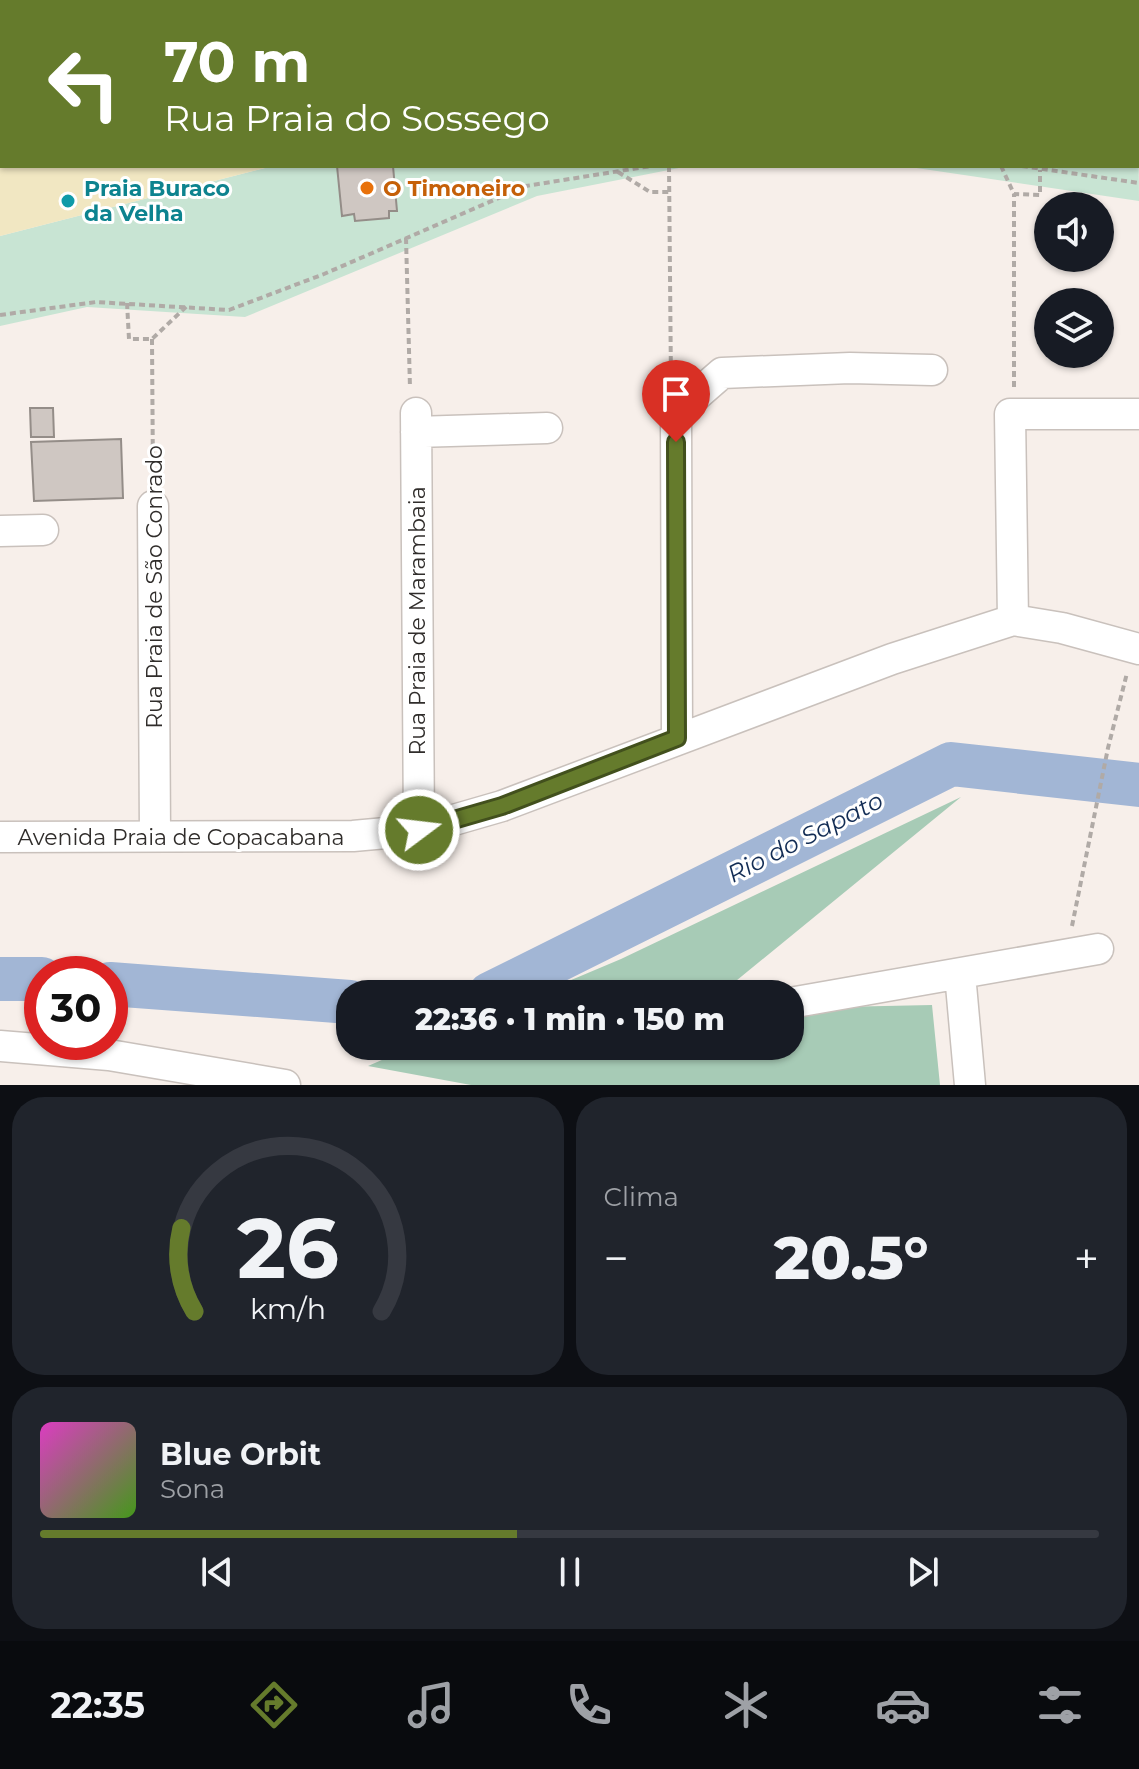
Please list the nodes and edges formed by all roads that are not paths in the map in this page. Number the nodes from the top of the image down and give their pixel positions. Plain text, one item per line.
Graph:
1 (932, 370) dead end
2 (1139, 414) edge
3 (547, 428) dead end
4 (153, 506) road end
5 (43, 530) dead end
6 (0, 531) edge
7 (1013, 620) junction
8 (1136, 648) edge
9 (677, 738) junction
10 (419, 830) junction
11 (155, 835) junction
12 (0, 837) edge
13 (1098, 949) dead end
14 (960, 974) junction
15 (804, 1001) edge
16 (0, 1046) edge
17 (285, 1085) edge
18 (970, 1085) edge

1 - 9 street
2 - 7 street
3 - 10 street, Rua Praia de Marambaia
4 - 11 street, Rua Praia de São Conrado
5 - 6 street
7 - 8 street, Avenida Praia de Copacabana
7 - 9 street, Avenida Praia de Copacabana
9 - 10 street, Avenida Praia de Copacabana
10 - 11 street, Avenida Praia de Copacabana
11 - 12 street, Avenida Praia de Copacabana
13 - 14 street
14 - 15 street
14 - 18 street
16 - 17 street

